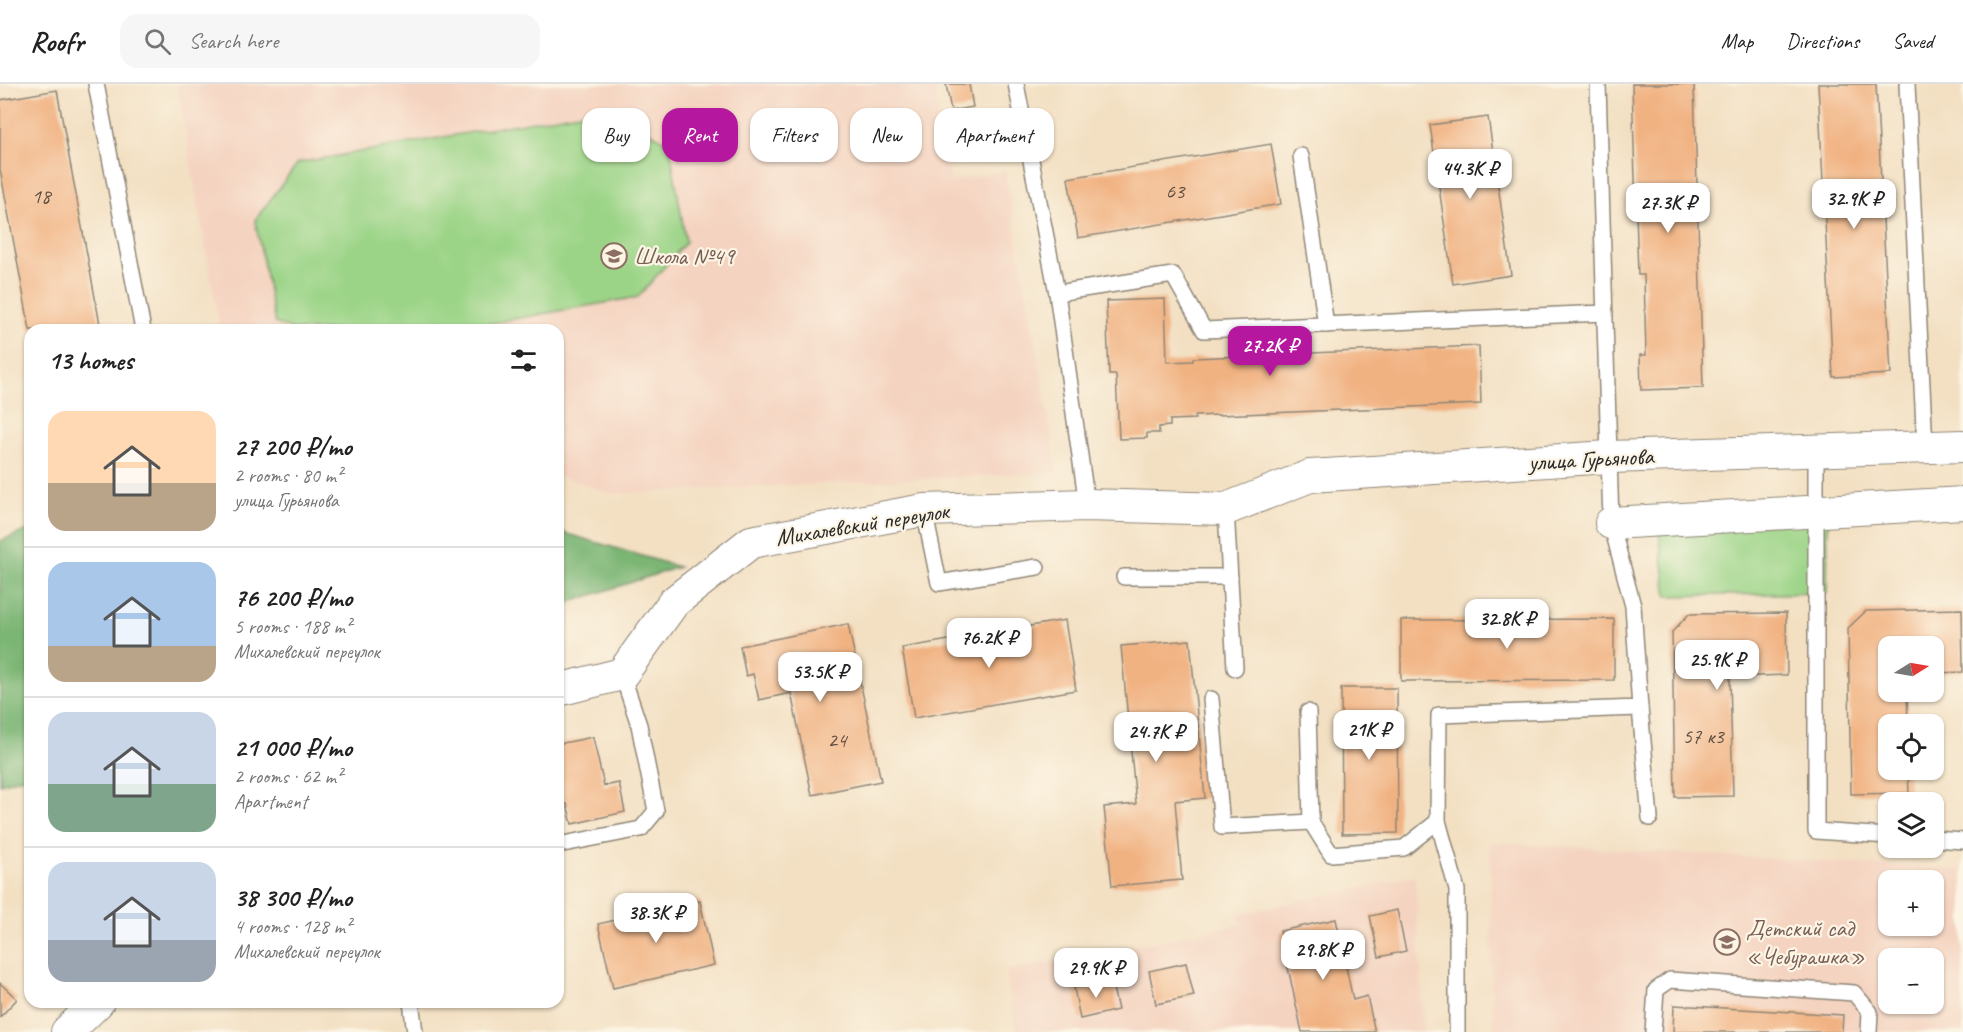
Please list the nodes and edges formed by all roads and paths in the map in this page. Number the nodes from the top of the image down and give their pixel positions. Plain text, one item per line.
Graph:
1 (96, 84) edge
2 (1016, 84) edge
3 (1598, 84) edge
4 (1907, 84) edge
5 (1301, 156) dead end
6 (1057, 293) junction
7 (1605, 313) junction
8 (142, 324) edge
9 (1326, 325) junction
10 (1963, 446) edge
11 (1924, 447) junction
12 (1816, 450) junction
13 (1609, 457) junction
14 (1963, 503) edge
15 (1088, 505) junction
16 (1226, 509) junction
17 (924, 510) junction
18 (1816, 511) junction
19 (1611, 523) junction
20 (1037, 567) dead end
21 (1124, 577) dead end
22 (1230, 577) junction
23 (1235, 668) dead end
24 (622, 674) junction
25 (564, 688) edge
26 (1211, 699) dead end
27 (1640, 708) junction
28 (1308, 712) dead end
29 (1650, 818) dead end
30 (1438, 821) junction
31 (1311, 822) junction
32 (1878, 835) edge
33 (1944, 840) edge
34 (1963, 841) edge
35 (564, 844) edge
36 (92, 1008) edge
37 (412, 1008) edge
38 (67, 1032) edge
39 (415, 1032) edge
40 (1457, 1032) edge
41 (1653, 1032) edge
42 (1869, 1032) edge

1 - 8 lane
2 - 6 lane
3 - 7 lane
4 - 11 lane
5 - 9 lane
6 - 9 lane
6 - 15 lane
7 - 9 lane
7 - 13 lane
10 - 11 street, улица Гурьянова
11 - 12 street, улица Гурьянова
12 - 13 street, улица Гурьянова
12 - 18 lane
13 - 16 street, улица Гурьянова
13 - 19 lane
14 - 18 street
15 - 16 street, Михалевский переулок
15 - 17 street, Михалевский переулок
16 - 22 lane
17 - 20 lane
17 - 24 street, Михалевский переулок
18 - 19 street
18 - 32 lane
19 - 27 lane
21 - 22 lane
22 - 23 lane
24 - 25 street
24 - 35 lane
26 - 31 lane
27 - 29 lane
27 - 30 lane
28 - 31 lane
30 - 31 lane
30 - 40 lane
33 - 34 lane
36 - 38 street
37 - 39 lane
41 - 42 lane

